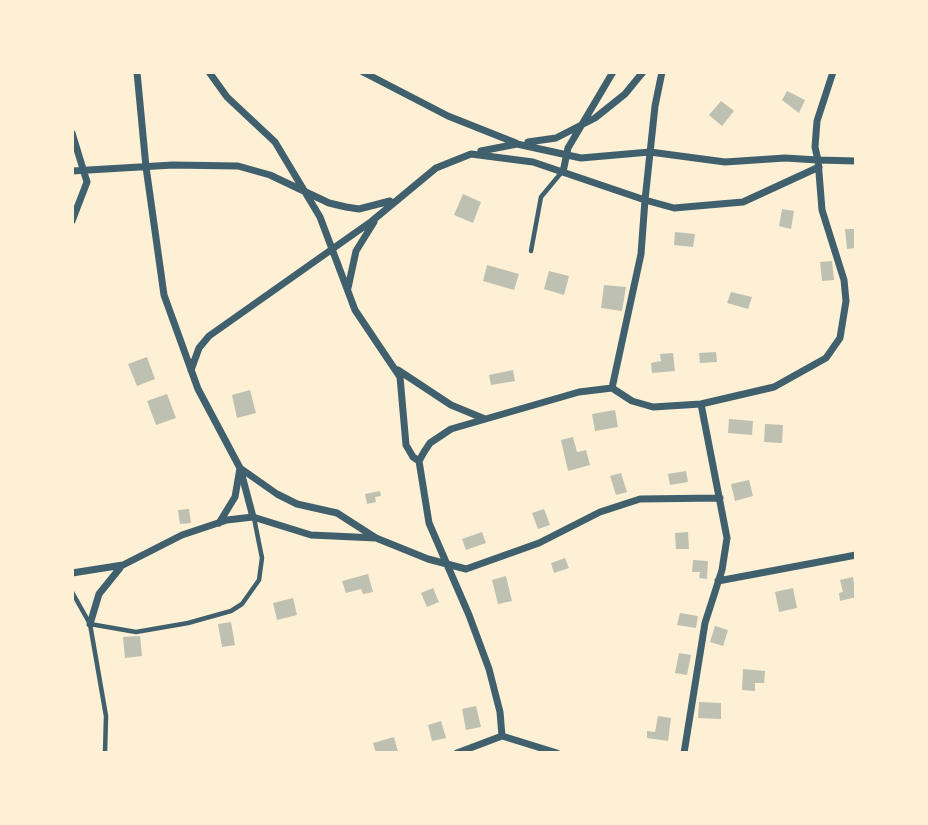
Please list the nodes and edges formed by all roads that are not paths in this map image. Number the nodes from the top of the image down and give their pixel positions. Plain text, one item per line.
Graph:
1 (137, 72) edge
2 (209, 72) edge
3 (363, 72) edge
4 (613, 72) edge
5 (643, 72) edge
6 (662, 72) edge
7 (833, 72) edge
8 (582, 126) junction
9 (72, 133) edge
10 (517, 144) junction
11 (650, 152) junction
12 (471, 154) junction
13 (566, 155) junction
14 (856, 161) edge
15 (818, 163) junction
16 (146, 167) junction
17 (72, 171) edge
18 (86, 171) junction
19 (563, 172) junction
20 (305, 191) junction
21 (394, 200) junction
22 (645, 200) junction
23 (380, 213) junction
24 (72, 221) edge
25 (332, 249) junction
26 (531, 251) dead end
27 (348, 293) junction
28 (393, 367) junction
29 (191, 370) junction
30 (612, 388) junction
31 (701, 404) junction
32 (485, 419) junction
33 (419, 461) junction
34 (240, 468) junction
35 (720, 498) junction
36 (253, 517) junction
37 (218, 523) junction
38 (376, 538) junction
39 (856, 555) edge
40 (123, 565) junction
41 (449, 566) junction
42 (72, 573) edge
43 (718, 581) junction
44 (72, 592) edge
45 (90, 624) junction
46 (502, 736) junction
47 (105, 753) edge
48 (457, 753) edge
49 (557, 753) edge
50 (684, 753) edge

1 - 16 street
2 - 20 street
3 - 10 street
4 - 8 street
5 - 8 street
6 - 11 street
7 - 15 street
8 - 10 street
8 - 13 street
9 - 18 street
10 - 12 street
10 - 13 street
11 - 13 street
11 - 15 street
11 - 22 street
12 - 19 street
12 - 21 street
13 - 19 street
14 - 15 street
15 - 22 street
15 - 31 street
16 - 18 street
16 - 20 street
16 - 29 street
17 - 18 street
18 - 24 street
19 - 22 street
19 - 26 lane
20 - 21 street
20 - 25 street
21 - 23 street
22 - 30 street
23 - 25 street
23 - 27 street
25 - 27 street
25 - 29 street
27 - 28 street
28 - 32 street
28 - 33 street
29 - 34 street
30 - 31 street
30 - 32 street
31 - 35 street
32 - 33 street
33 - 41 street
34 - 36 street
34 - 37 street
34 - 38 street
35 - 41 street
35 - 43 street
36 - 37 street
36 - 38 street
36 - 45 lane
37 - 40 street
38 - 41 street
39 - 43 street
40 - 42 street
40 - 45 street
41 - 46 street
43 - 50 street
44 - 45 lane
45 - 47 lane
46 - 48 street
46 - 49 street

